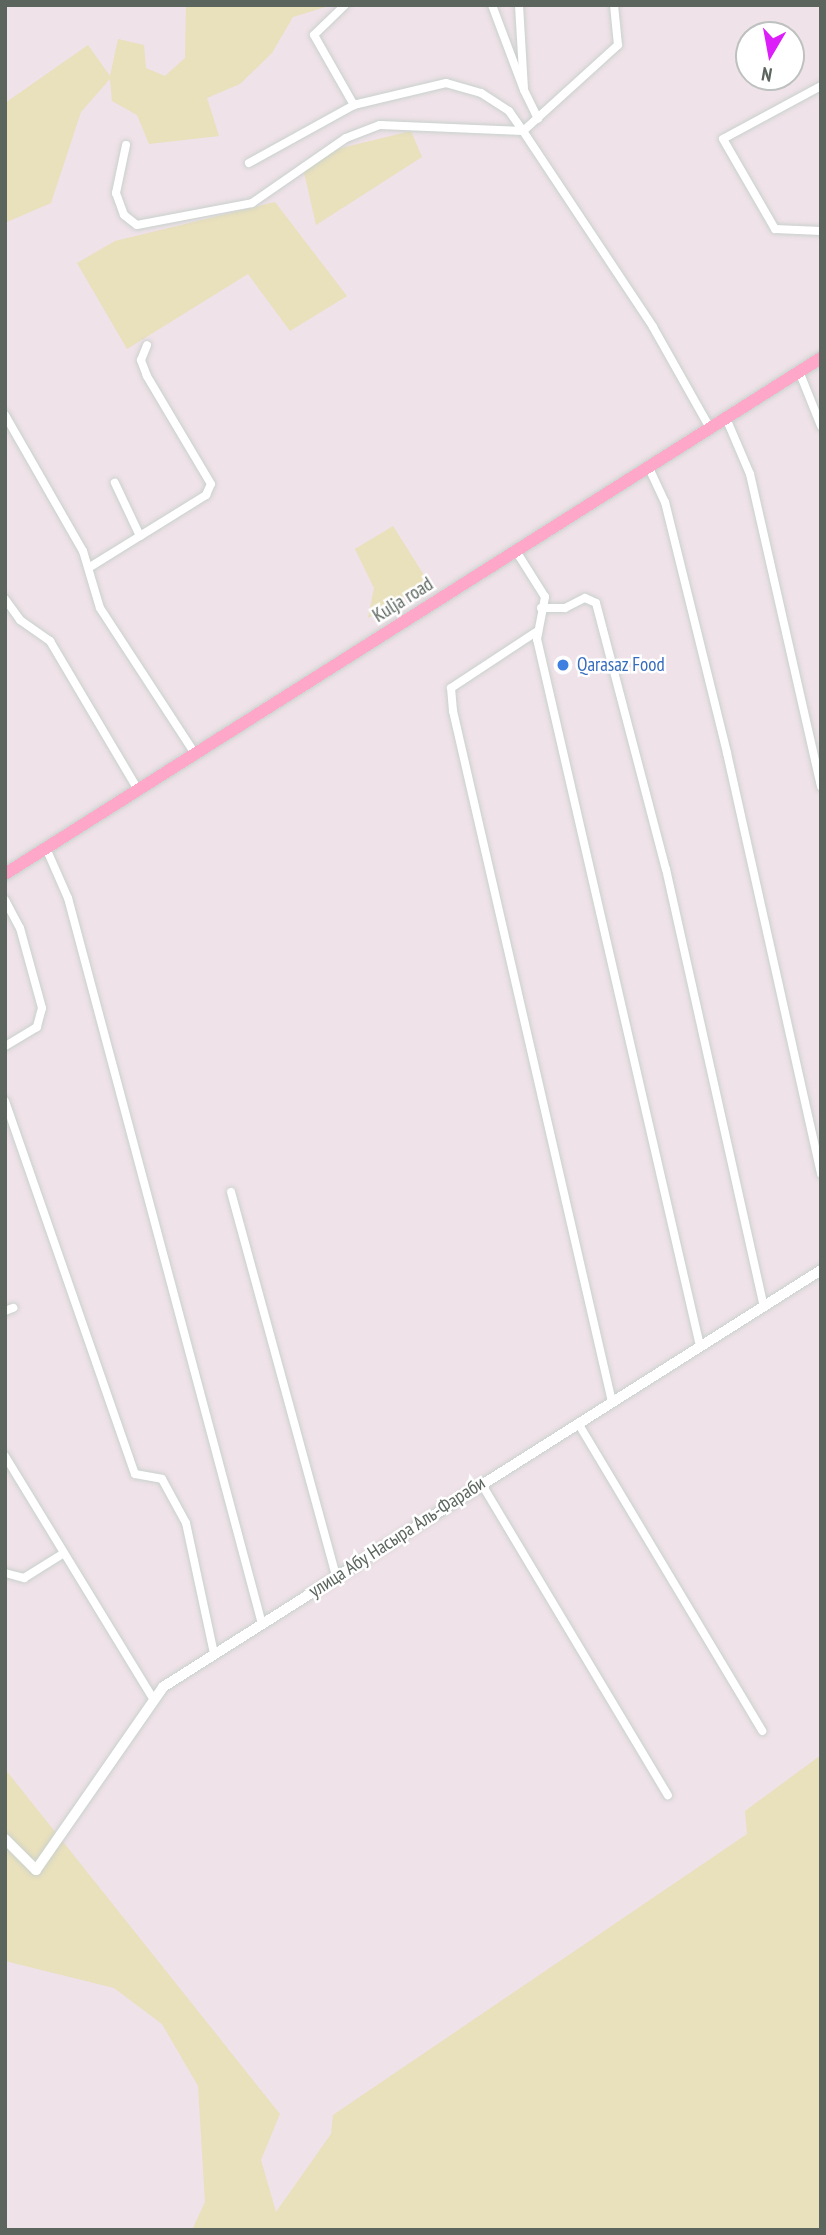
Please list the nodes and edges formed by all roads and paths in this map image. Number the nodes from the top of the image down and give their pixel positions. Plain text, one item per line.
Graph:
1 (345, 5) edge
2 (492, 5) edge
3 (519, 5) edge
4 (614, 5) edge
5 (821, 86) edge
6 (524, 90) junction
7 (354, 105) junction
8 (538, 118) junction
9 (523, 131) junction
10 (126, 145) dead end
11 (249, 163) dead end
12 (821, 231) edge
13 (147, 345) dead end
14 (821, 358) edge
15 (799, 371) junction
16 (5, 415) edge
17 (726, 418) junction
18 (821, 426) edge
19 (710, 428) junction
20 (649, 468) junction
21 (114, 483) dead end
22 (141, 536) junction
23 (516, 551) junction
24 (90, 567) junction
25 (5, 599) edge
26 (541, 608) junction
27 (536, 632) junction
28 (195, 754) junction
29 (821, 786) edge
30 (138, 790) junction
31 (46, 848) junction
32 (5, 874) edge
33 (5, 900) edge
34 (5, 1046) edge
35 (5, 1101) edge
36 (821, 1174) edge
37 (231, 1192) dead end
38 (821, 1270) edge
39 (765, 1306) junction
40 (700, 1346) junction
41 (612, 1402) junction
42 (578, 1423) junction
43 (5, 1457) edge
44 (481, 1483) junction
45 (64, 1553) junction
46 (5, 1573) edge
47 (335, 1577) junction
48 (262, 1624) junction
49 (214, 1654) junction
50 (154, 1700) junction
51 (762, 1731) dead end
52 (668, 1795) dead end
53 (5, 1839) edge

1 - 7 street
2 - 6 street
3 - 6 street
4 - 8 street
5 - 12 street
6 - 8 street
7 - 9 street
7 - 11 street
8 - 9 street
9 - 10 street
9 - 19 street
13 - 22 street
14 - 15 main road, Kulja road
15 - 17 main road, Kulja road
15 - 18 street
16 - 24 street
17 - 19 main road, Kulja road
17 - 29 street
19 - 20 main road, Kulja road
20 - 23 main road, Kulja road
20 - 36 street
21 - 22 street
22 - 24 street
23 - 26 street
23 - 28 main road, Kulja road
24 - 28 street
25 - 30 street
26 - 27 street
26 - 39 street
27 - 40 street
27 - 41 street
28 - 30 main road, Kulja road
30 - 31 main road, Kulja road
31 - 32 main road, Kulja road
31 - 48 street
33 - 34 street
35 - 49 street
37 - 47 street
38 - 39 street, улица Абу Насыра Аль-Фараби
39 - 40 street, улица Абу Насыра Аль-Фараби
40 - 41 street, улица Абу Насыра Аль-Фараби
41 - 42 street, улица Абу Насыра Аль-Фараби
42 - 44 street, улица Абу Насыра Аль-Фараби
42 - 51 street
43 - 45 street
44 - 47 street, улица Абу Насыра Аль-Фараби
44 - 52 street
45 - 46 street
45 - 50 street
47 - 48 street, улица Абу Насыра Аль-Фараби
48 - 49 street, улица Абу Насыра Аль-Фараби
49 - 50 street, улица Абу Насыра Аль-Фараби
50 - 53 street, улица Абу Насыра Аль-Фараби

